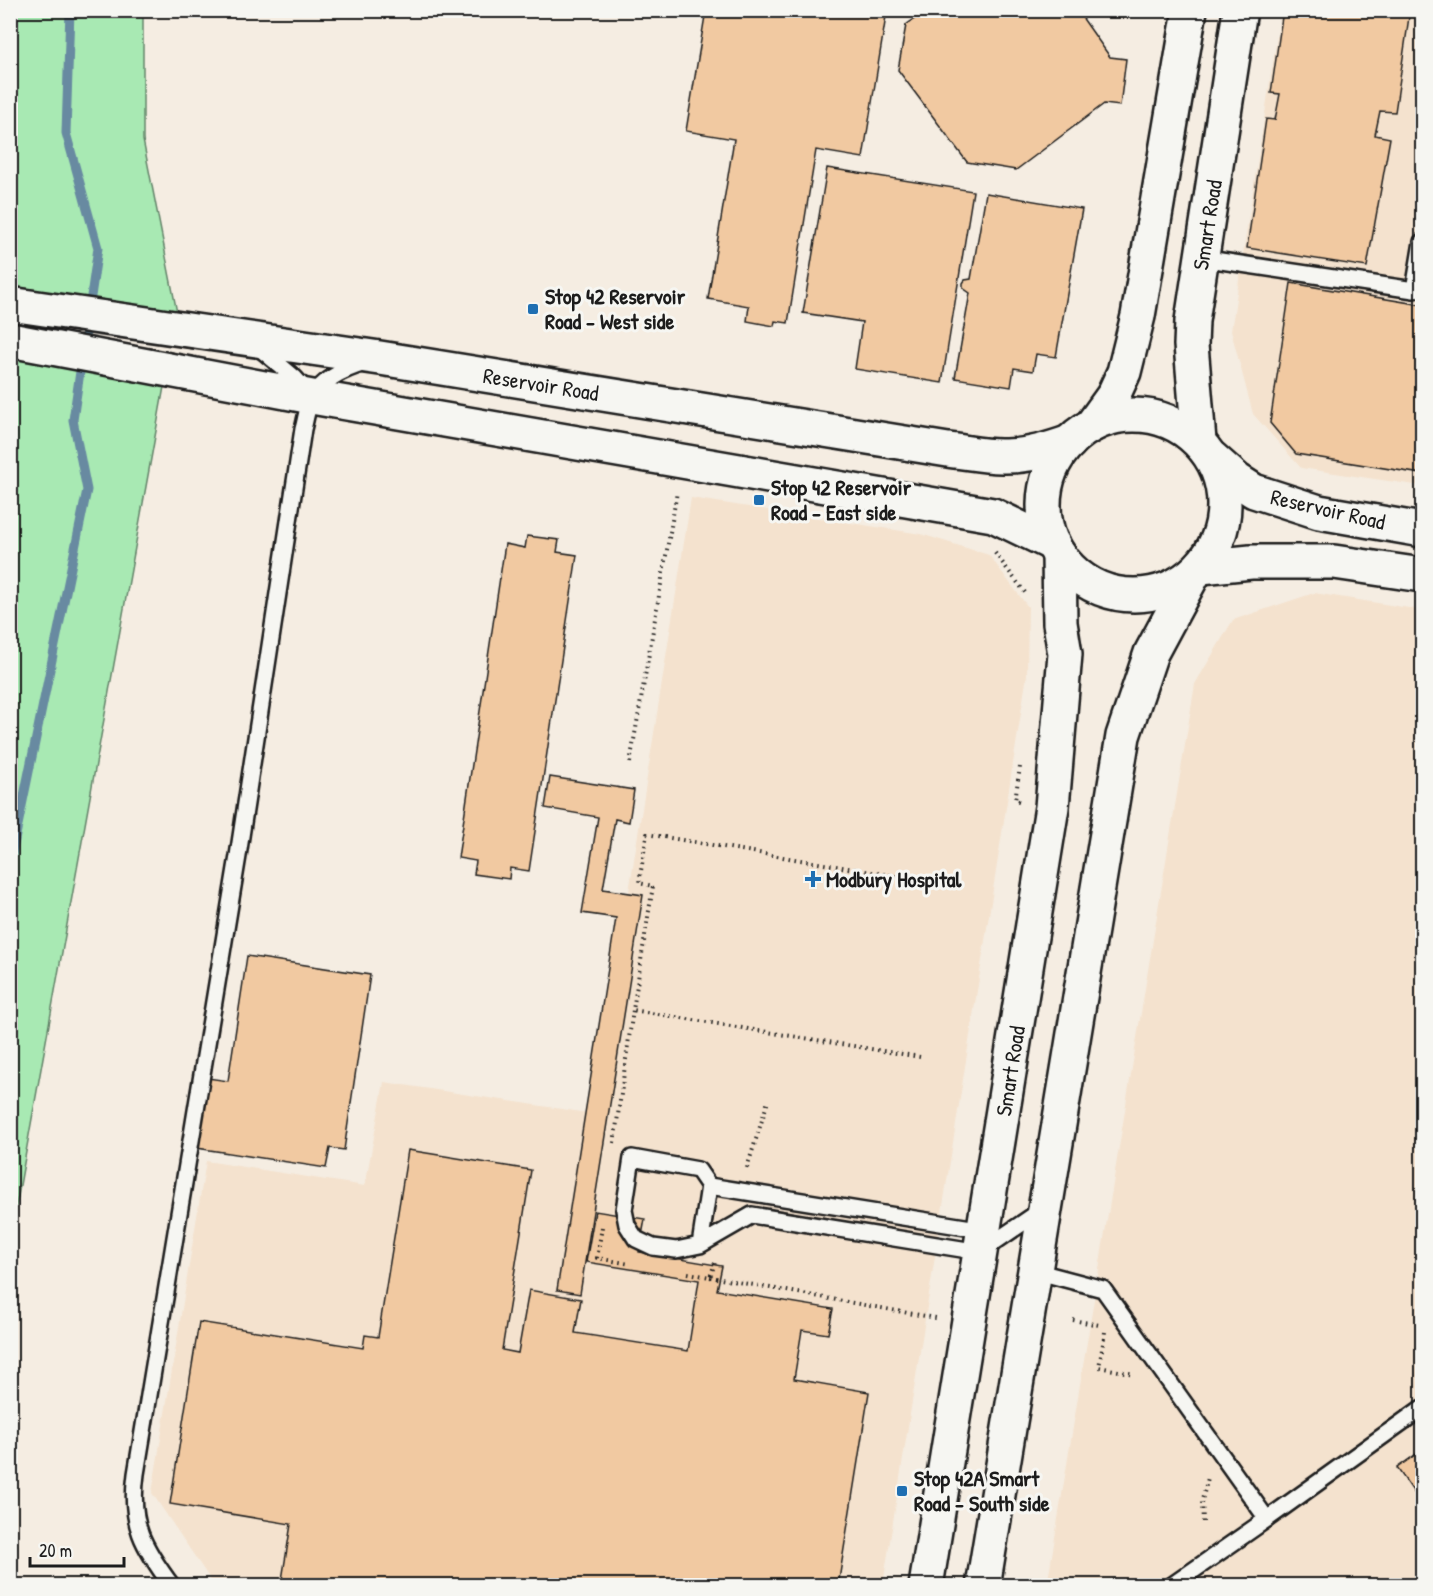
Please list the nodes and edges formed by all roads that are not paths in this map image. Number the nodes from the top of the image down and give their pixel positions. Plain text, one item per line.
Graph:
1 (1190, 10) edge
2 (1240, 10) edge
3 (1422, 242) edge
4 (1202, 258) junction
5 (10, 304) edge
6 (246, 337) junction
7 (10, 340) edge
8 (380, 358) junction
9 (312, 397) junction
10 (1081, 434) junction
11 (1205, 449) junction
12 (1422, 530) edge
13 (1056, 549) junction
14 (1197, 570) junction
15 (1422, 575) edge
16 (709, 1186) junction
17 (1045, 1208) junction
18 (982, 1241) junction
19 (700, 1245) junction
20 (1035, 1271) junction
21 (1422, 1408) edge
22 (1267, 1519) junction
23 (172, 1586) edge
24 (926, 1586) edge
25 (983, 1586) edge
26 (1171, 1586) edge

1 - 10 main road
2 - 4 main road, Smart Road
3 - 4 lane
4 - 11 main road, Smart Road
5 - 6 main road, Reservoir Road
6 - 8 main road, Reservoir Road
6 - 9 lane
7 - 9 main road
8 - 9 lane
8 - 10 main road, Reservoir Road
9 - 13 main road
9 - 23 lane
10 - 11 main road
10 - 13 main road
11 - 12 main road, Reservoir Road
11 - 14 main road
13 - 14 main road
13 - 18 main road, Smart Road
14 - 15 main road, Reservoir Road
14 - 17 main road
16 - 18 lane
16 - 19 lane
16 - 19 lane
17 - 18 lane
17 - 20 main road
18 - 19 lane
18 - 24 main road, Smart Road
20 - 22 lane
20 - 25 main road
21 - 22 lane
22 - 26 lane

